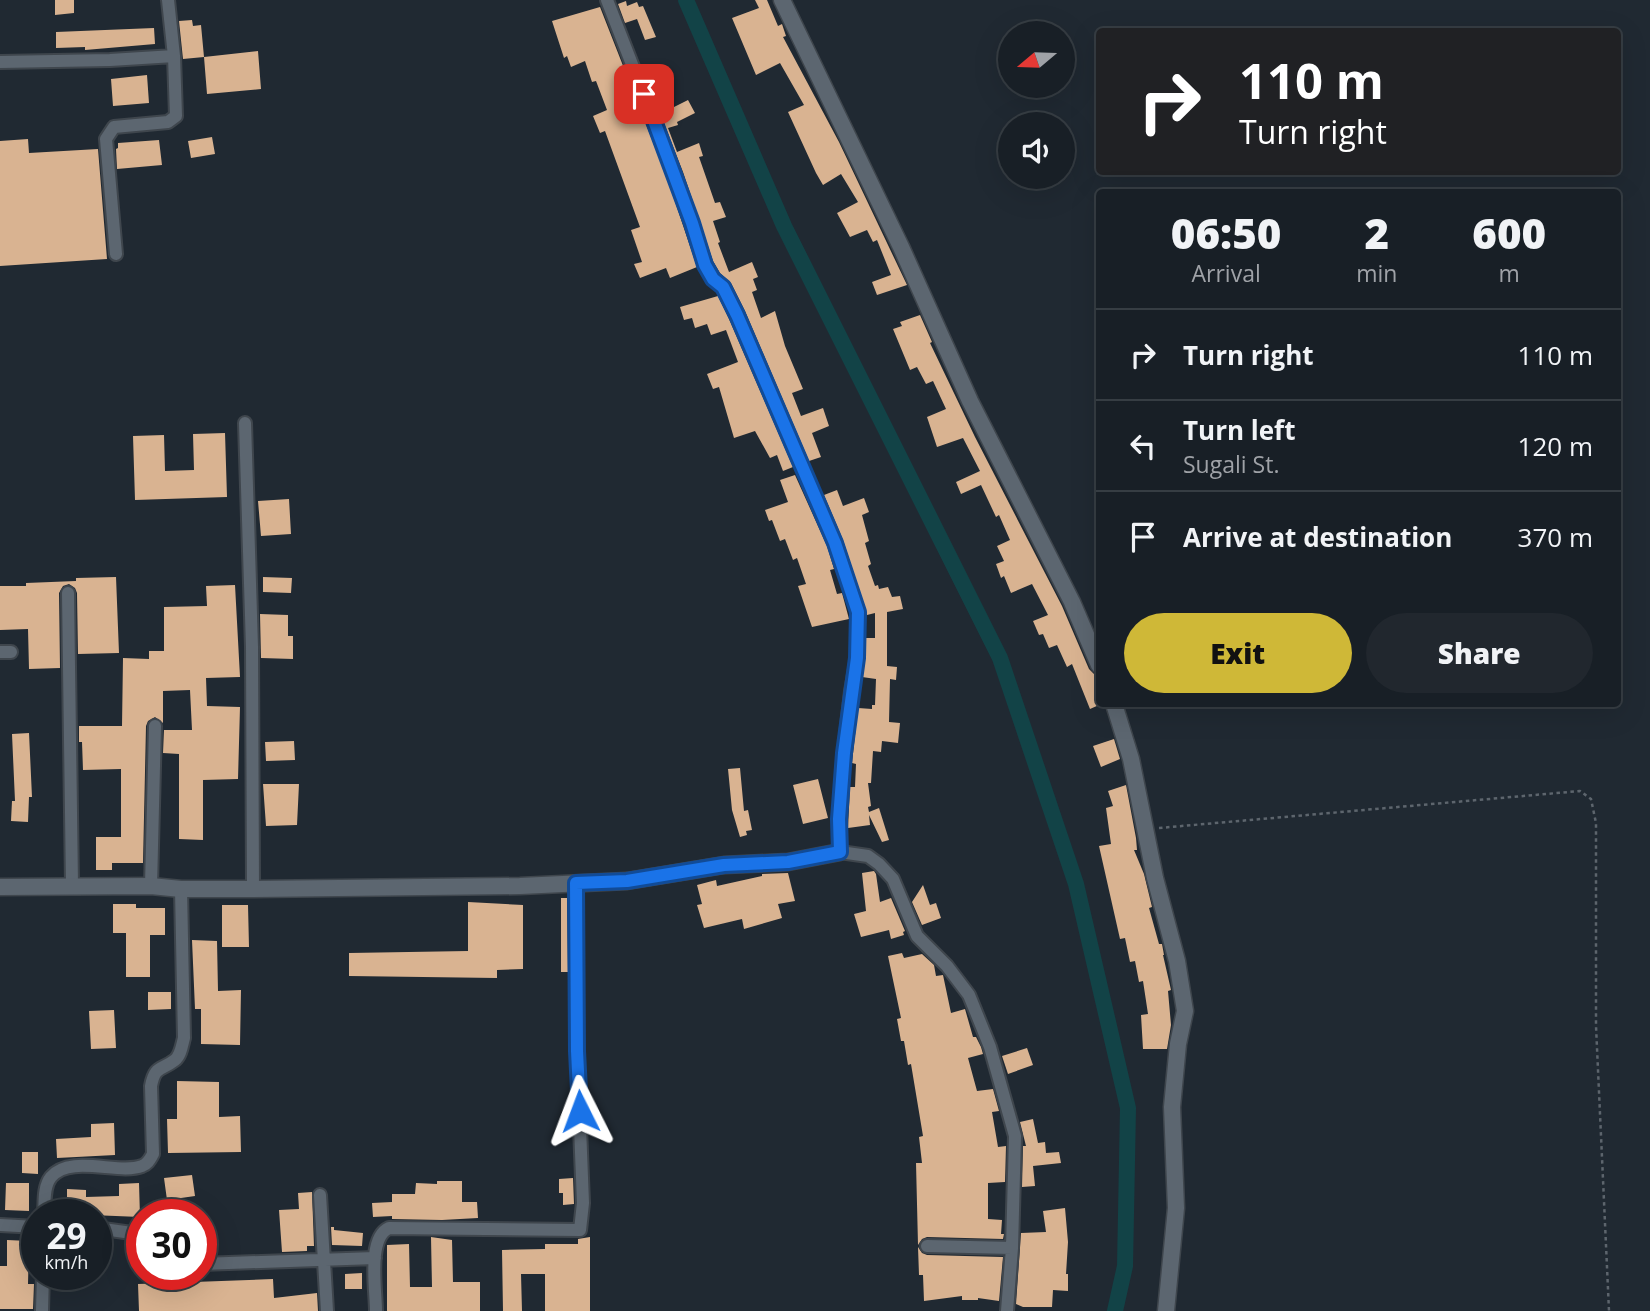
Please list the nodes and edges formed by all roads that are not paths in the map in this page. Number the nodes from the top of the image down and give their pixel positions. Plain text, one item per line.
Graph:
1 (168, 0) edge
2 (607, 0) edge
3 (782, 0) edge
4 (174, 56) junction
5 (0, 62) edge
6 (116, 254) dead end
7 (245, 423) dead end
8 (68, 593) dead end
9 (1096, 658) edge
10 (1115, 707) edge
11 (155, 726) dead end
12 (840, 852) junction
13 (576, 883) junction
14 (72, 885) junction
15 (150, 886) junction
16 (0, 887) edge
17 (181, 889) junction
18 (253, 889) junction
19 (320, 1195) dead end
20 (45, 1199) edge
21 (0, 1225) edge
22 (21, 1226) edge
23 (927, 1247) dead end
24 (1012, 1248) junction
25 (375, 1258) junction
26 (325, 1261) junction
27 (217, 1264) edge
28 (43, 1290) edge
29 (42, 1311) edge
30 (327, 1311) edge
31 (376, 1311) edge
32 (1007, 1311) edge
33 (1166, 1311) edge

1 - 4 street
2 - 12 street
3 - 9 street
4 - 5 street
4 - 6 street
7 - 18 street
8 - 14 street
10 - 33 street
11 - 15 street
12 - 13 street
12 - 24 street
13 - 18 street
13 - 25 street
14 - 15 street
14 - 16 street
15 - 17 street
17 - 18 street
17 - 20 street
19 - 26 street
21 - 22 street
23 - 24 street
24 - 32 street
25 - 26 street
25 - 31 street
26 - 27 street
26 - 30 street
28 - 29 street

